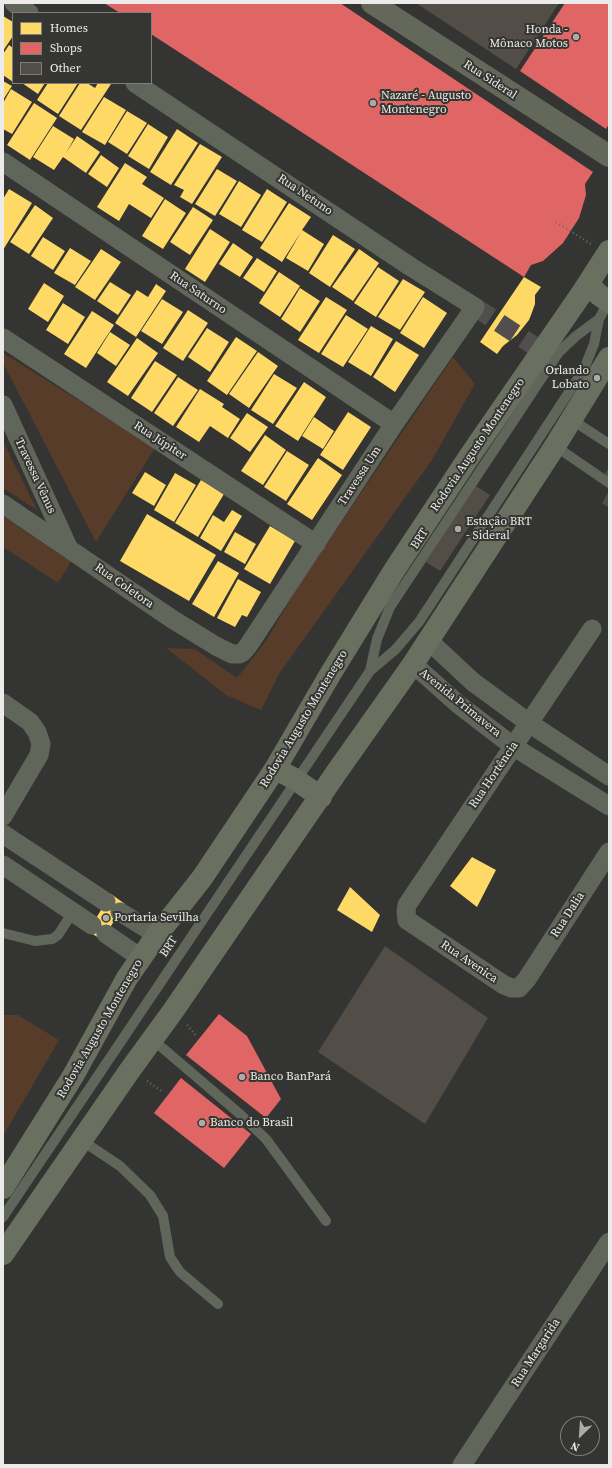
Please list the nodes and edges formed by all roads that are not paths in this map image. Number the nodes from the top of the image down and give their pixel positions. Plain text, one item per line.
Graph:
1 (14, 3) edge
2 (372, 3) edge
3 (28, 12) edge
4 (138, 84) edge
5 (609, 156) edge
6 (3, 162) edge
7 (608, 253) edge
8 (589, 284) junction
9 (606, 306) edge
10 (475, 307) joint
11 (3, 338) edge
12 (609, 358) edge
13 (3, 405) edge
14 (572, 420) junction
15 (394, 424) junction
16 (609, 444) edge
17 (555, 446) junction
18 (609, 483) edge
19 (3, 504) edge
20 (316, 544) junction
21 (68, 547) junction
22 (592, 629) dead end
23 (429, 641) junction
24 (248, 646) joint
25 (413, 664) junction
26 (370, 671) junction
27 (3, 703) edge
28 (529, 723) junction
29 (514, 747) junction
30 (275, 769) junction
31 (609, 776) edge
32 (297, 781) junction
33 (321, 797) junction
34 (609, 806) edge
35 (3, 816) edge
36 (3, 834) edge
37 (609, 852) edge
38 (3, 866) edge
39 (106, 902) junction
40 (73, 912) junction
41 (410, 923) joint
42 (3, 933) edge
43 (157, 935) junction
44 (141, 958) junction
45 (527, 979) joint
46 (152, 1039) junction
47 (81, 1140) junction
48 (3, 1188) edge
49 (3, 1217) edge
50 (326, 1221) dead end
51 (609, 1242) edge
52 (3, 1254) edge
53 (218, 1304) dead end
54 (462, 1465) edge

1 - 3 street
2 - 5 main road, Rua Sideral
4 - 10 street, Rua Netuno
6 - 15 street, Rua Saturno
7 - 8 main road, Rodovia Augusto Montenegro
8 - 9 main road
8 - 30 main road, Rodovia Augusto Montenegro
9 - 26 lane, BRT
9 - 26 lane, BRT
10 - 15 street, Travessa Um
11 - 20 street, Rua Júpiter
12 - 14 main road
13 - 21 street, Travessa Vênus
14 - 16 lane
14 - 17 main road
15 - 20 street, Travessa Um
17 - 18 lane
17 - 23 main road
19 - 21 street, Rua Coletora
20 - 24 street, Travessa Um
21 - 24 street, Rua Coletora
22 - 28 street, Rua Hortência
23 - 25 main road
23 - 28 street, Avenida Primavera
25 - 29 street, Avenida Primavera
25 - 33 main road
26 - 32 lane, BRT
27 - 35 street
28 - 29 street, Rua Hortência
28 - 31 street, Avenida Primavera
29 - 34 street, Avenida Primavera
29 - 41 street, Rua Hortência
30 - 32 main road
30 - 43 main road, Rodovia Augusto Montenegro
32 - 33 main road
32 - 49 lane, BRT
33 - 46 main road
36 - 39 street
37 - 45 street, Rua Dalia
38 - 40 street
39 - 40 street
39 - 43 street
40 - 42 lane
40 - 44 street
41 - 45 street, Rua Avenica
43 - 44 main road, Rodovia Augusto Montenegro
44 - 48 main road, Rodovia Augusto Montenegro
46 - 47 main road
46 - 50 lane
47 - 52 main road
47 - 53 lane
51 - 54 street, Rua Margarida

